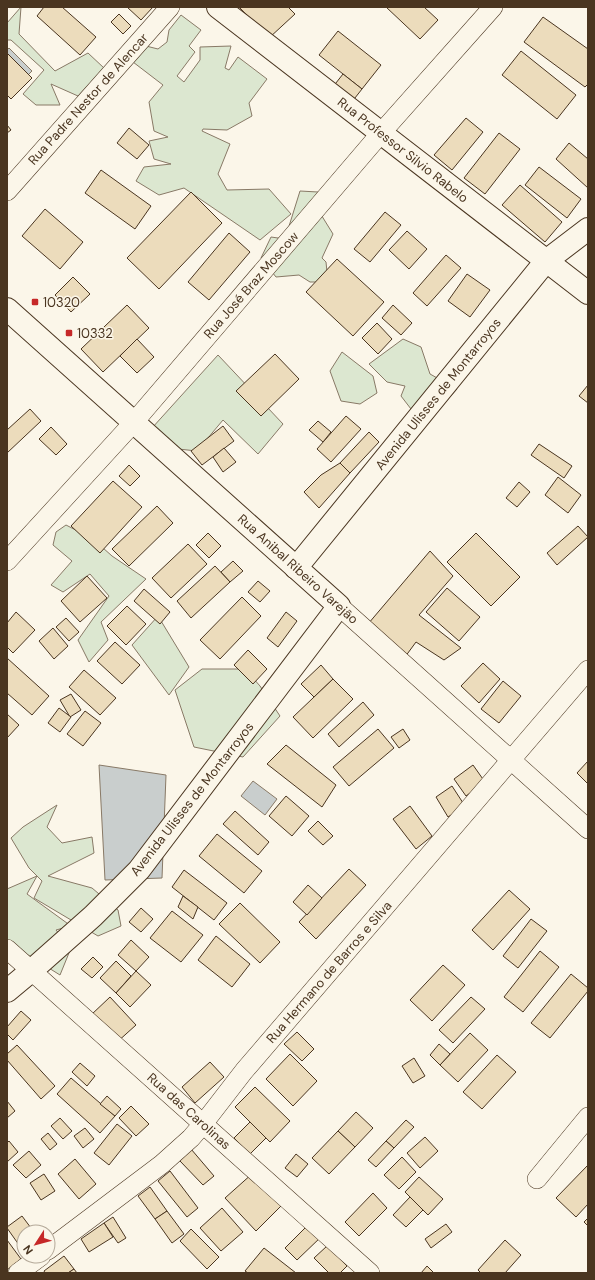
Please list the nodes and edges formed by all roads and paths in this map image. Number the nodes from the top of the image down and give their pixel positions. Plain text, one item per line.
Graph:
1 (170, 7) edge
2 (218, 7) edge
3 (493, 7) edge
4 (381, 133) junction
5 (7, 191) edge
6 (588, 229) edge
7 (546, 261) junction
8 (588, 293) edge
9 (7, 309) edge
10 (134, 422) junction
11 (7, 561) edge
12 (296, 568) junction
13 (339, 606) junction
14 (588, 670) edge
15 (511, 760) junction
16 (588, 829) edge
17 (7, 949) edge
18 (31, 972) junction
19 (7, 991) edge
20 (588, 1117) edge
21 (203, 1124) junction
22 (537, 1179) dead end
23 (56, 1244) edge
24 (30, 1264) edge
25 (18, 1273) edge
26 (370, 1273) edge

1 - 5 street, Rua Padre Nestor de Alencar
2 - 4 street, Rua Professor Silvio Rabelo
3 - 4 street, Rua José Braz Moscow
4 - 7 street, Rua Professor Silvio Rabelo
4 - 10 street, Rua José Braz Moscow
6 - 7 street, Avenida Ulisses de Montarroyos
7 - 8 street, Rua Professor Silvio Rabelo
7 - 12 street, Avenida Ulisses de Montarroyos
9 - 10 street, Rua Anibal Ribeiro Varejão
10 - 11 street, Rua José Braz Moscow
10 - 12 street, Rua Anibal Ribeiro Varejão
12 - 13 street, Rua Anibal Ribeiro Varejão
13 - 15 street, Rua Anibal Ribeiro Varejão
13 - 18 street, Avenida Ulisses de Montarroyos
14 - 15 street, Rua Hermano de Barros e Silva
15 - 16 street, Rua Anibal Ribeiro Varejão
15 - 21 street, Rua Hermano de Barros e Silva
17 - 18 street, Rua das Carolinas
18 - 19 street, Avenida Ulisses de Montarroyos
18 - 21 street, Rua das Carolinas
20 - 22 street
21 - 23 street, Rua Hermano de Barros e Silva
21 - 26 street, Rua das Carolinas
24 - 25 street

